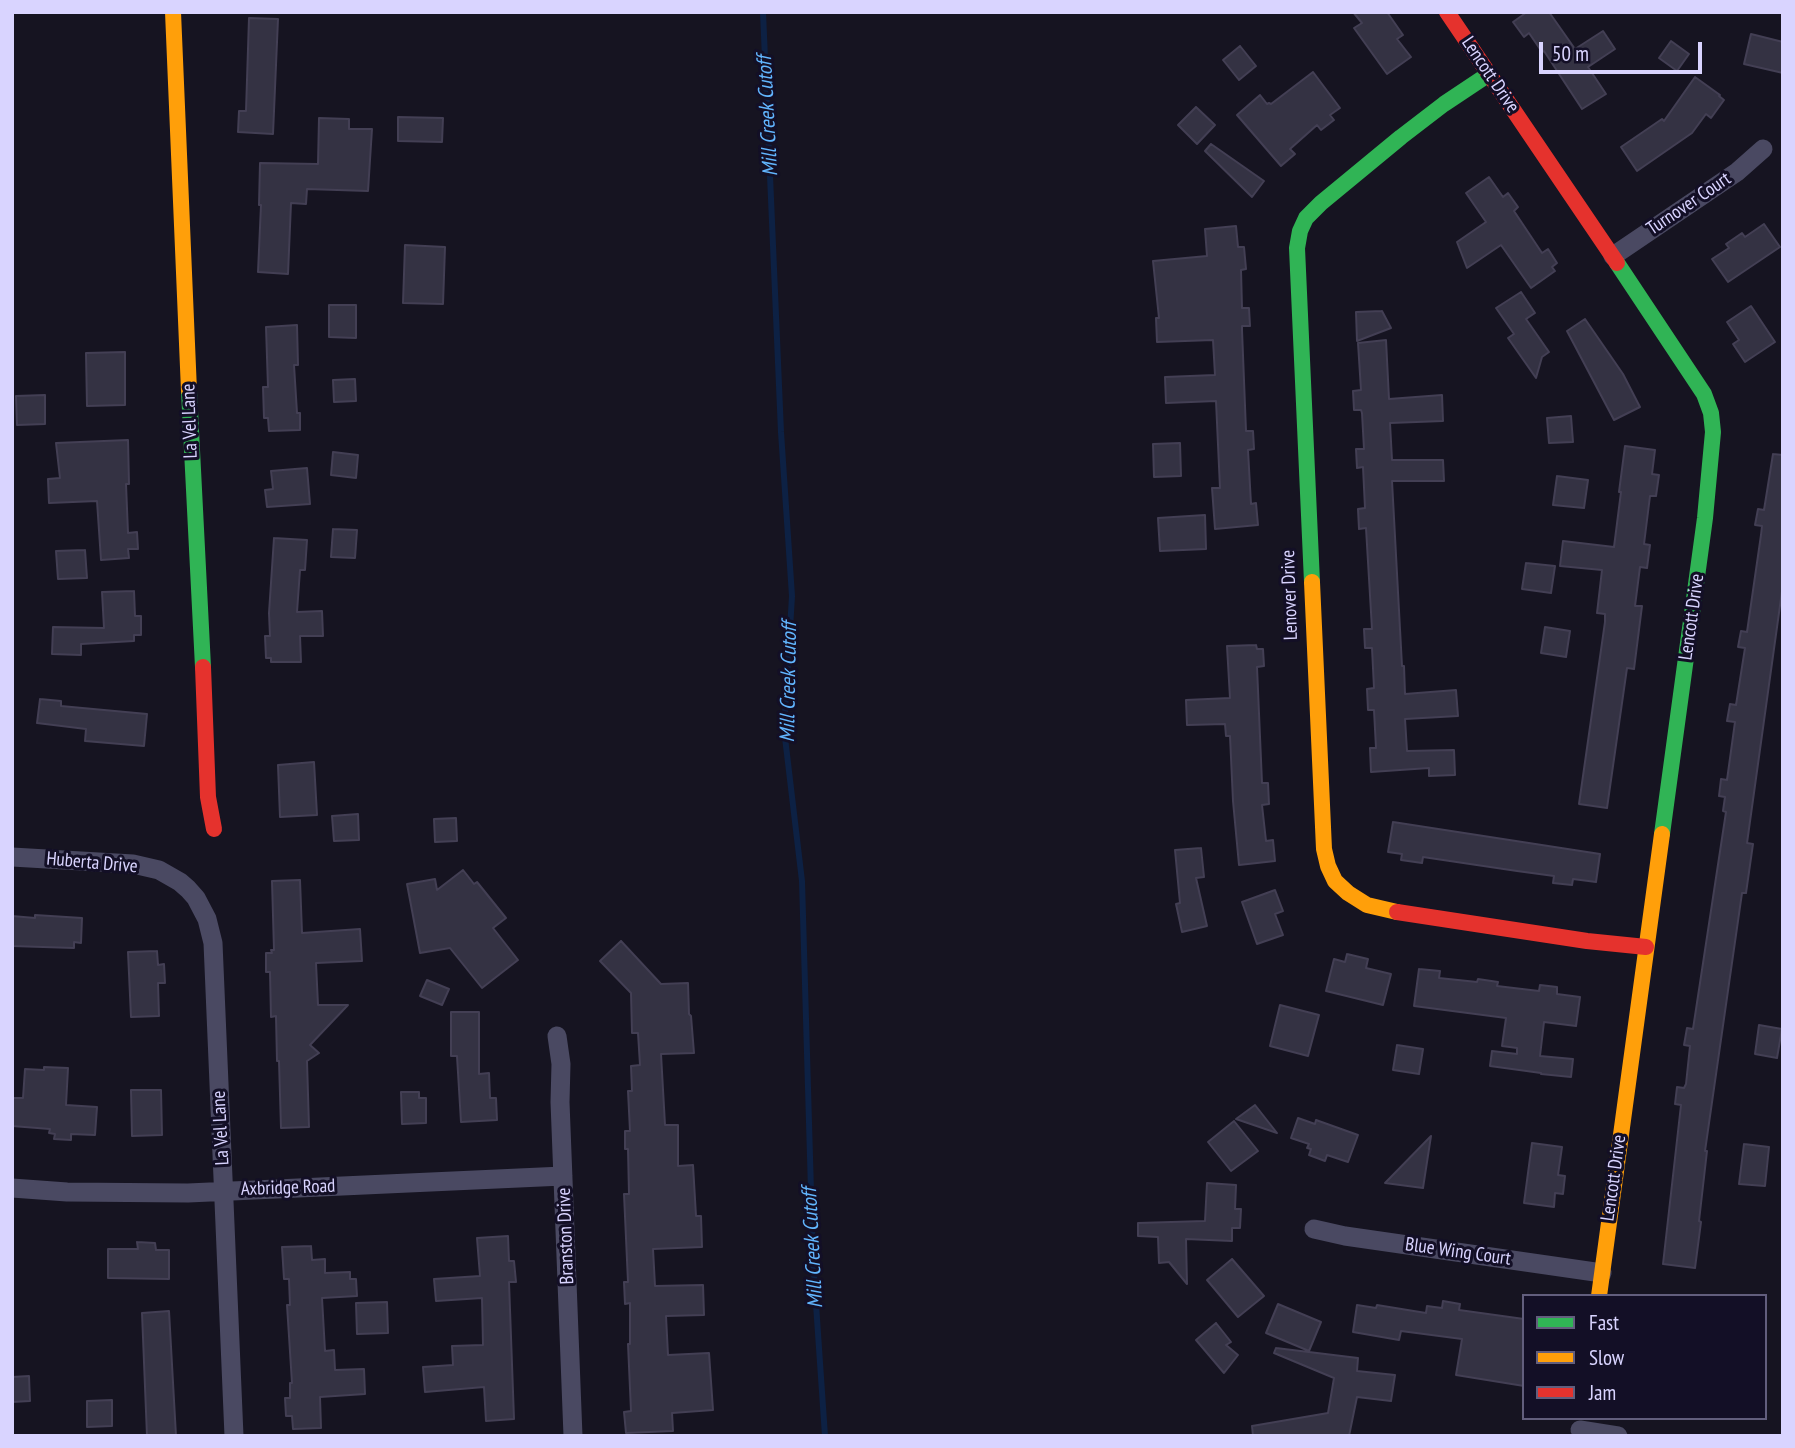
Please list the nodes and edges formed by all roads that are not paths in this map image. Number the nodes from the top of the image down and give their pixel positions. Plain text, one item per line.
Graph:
1 (173, 12) edge
2 (1447, 12) edge
3 (1489, 74) junction
4 (1763, 149) dead end
5 (1613, 256) junction
6 (214, 830) dead end
7 (12, 857) edge
8 (200, 906) joint
9 (1646, 947) junction
10 (557, 1036) dead end
11 (563, 1176) junction
12 (12, 1188) edge
13 (224, 1191) junction
14 (1314, 1229) dead end
15 (1602, 1273) junction
16 (1599, 1294) edge
17 (1581, 1428) edge
18 (234, 1436) edge
19 (573, 1436) edge
20 (1618, 1436) edge

1 - 6 street, La Vel Lane
2 - 3 street, Lencott Drive
3 - 5 street, Lencott Drive
3 - 9 street, Lenover Drive
4 - 5 street, Turnover Court
5 - 9 street, Lencott Drive
7 - 8 street, Huberta Drive
8 - 13 street, La Vel Lane
9 - 15 street, Lencott Drive
10 - 11 street, Branston Drive
11 - 13 street, Axbridge Road
11 - 19 street, Branston Drive
12 - 13 street, Axbridge Road
13 - 18 street, La Vel Lane
14 - 15 street, Blue Wing Court
15 - 16 street, Lencott Drive
17 - 20 street

